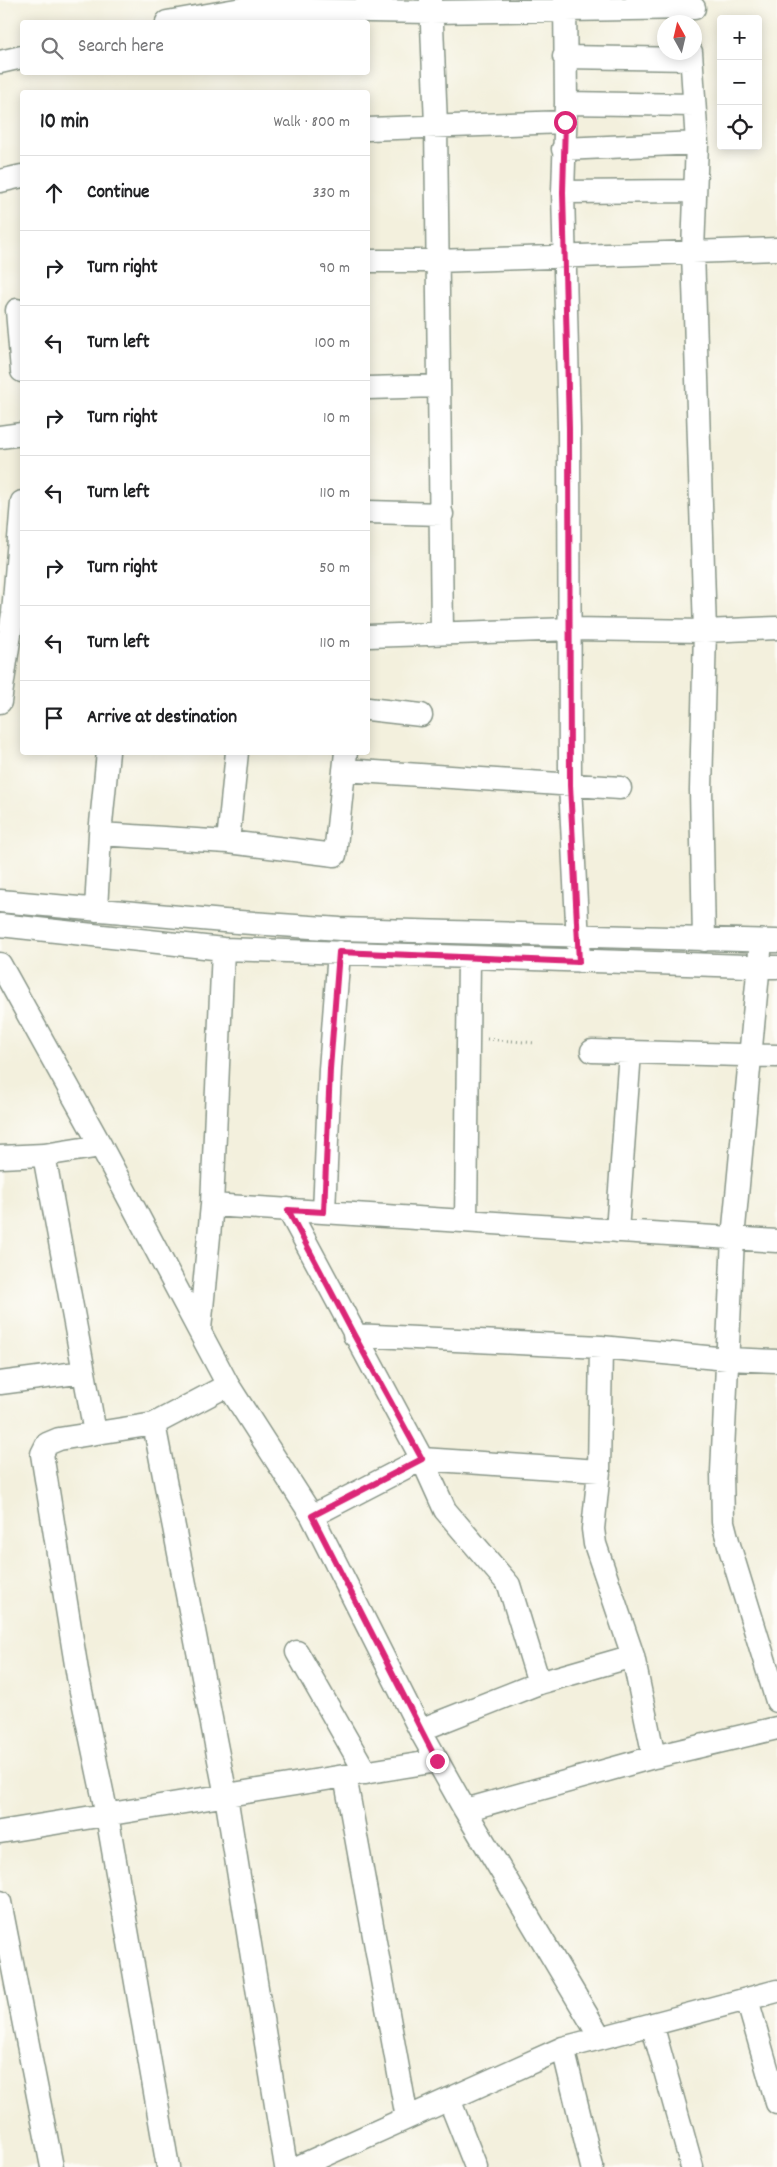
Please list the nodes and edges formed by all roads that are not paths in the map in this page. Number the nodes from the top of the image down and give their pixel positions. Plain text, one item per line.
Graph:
1 (327, 5) edge
2 (566, 5) edge
3 (230, 6) edge
4 (431, 6) edge
5 (693, 10) edge
6 (175, 20) edge
7 (657, 56) edge
8 (20, 57) edge
9 (564, 57) junction
10 (691, 60) edge
11 (0, 62) edge
12 (694, 104) junction
13 (565, 112) junction
14 (436, 125) junction
15 (370, 129) edge
16 (696, 143) junction
17 (563, 149) junction
18 (20, 176) edge
19 (0, 181) edge
20 (695, 191) junction
21 (563, 192) junction
22 (777, 249) edge
23 (693, 251) junction
24 (564, 256) junction
25 (370, 261) edge
26 (437, 261) junction
27 (13, 311) edge
28 (20, 358) edge
29 (439, 386) junction
30 (370, 388) edge
31 (20, 434) edge
32 (0, 437) edge
33 (370, 512) edge
34 (442, 514) junction
35 (20, 524) edge
36 (12, 612) edge
37 (777, 628) edge
38 (570, 629) junction
39 (705, 631) junction
40 (442, 633) junction
41 (370, 636) edge
42 (0, 702) edge
43 (370, 709) edge
44 (421, 715) dead end
45 (108, 755) edge
46 (237, 755) edge
47 (345, 761) edge
48 (570, 785) junction
49 (620, 788) dead end
50 (100, 834) junction
51 (228, 842) junction
52 (0, 900) edge
53 (96, 910) junction
54 (0, 925) edge
55 (578, 937) junction
56 (704, 940) junction
57 (769, 941) edge
58 (223, 949) junction
59 (339, 952) junction
60 (469, 958) junction
61 (579, 962) junction
62 (0, 964) edge
63 (768, 967) edge
64 (592, 1051) dead end
65 (630, 1052) junction
66 (751, 1055) junction
67 (777, 1056) edge
68 (101, 1146) junction
69 (44, 1155) junction
70 (0, 1157) edge
71 (212, 1204) junction
72 (288, 1210) junction
73 (324, 1212) junction
74 (466, 1221) junction
75 (617, 1231) junction
76 (733, 1238) junction
77 (777, 1241) edge
78 (200, 1329) junction
79 (354, 1335) junction
80 (601, 1348) junction
81 (727, 1359) junction
82 (777, 1361) edge
83 (84, 1372) junction
84 (0, 1383) edge
85 (228, 1385) junction
86 (154, 1424) junction
87 (95, 1433) junction
88 (422, 1459) junction
89 (599, 1471) junction
90 (312, 1516) junction
91 (297, 1652) dead end
92 (633, 1656) junction
93 (538, 1683) junction
94 (775, 1687) edge
95 (777, 1728) edge
96 (420, 1730) junction
97 (654, 1757) junction
98 (437, 1761) junction
99 (355, 1774) junction
100 (226, 1796) junction
101 (465, 1810) junction
102 (107, 1815) junction
103 (0, 1832) edge
104 (0, 1902) edge
105 (777, 1991) edge
106 (747, 1999) junction
107 (652, 2024) junction
108 (600, 2037) junction
109 (563, 2048) junction
110 (449, 2099) junction
111 (777, 2103) edge
112 (407, 2118) junction
113 (52, 2167) edge
114 (168, 2167) edge
115 (286, 2167) edge
116 (298, 2167) edge
117 (476, 2167) edge
118 (592, 2167) edge
119 (692, 2167) edge

1 - 3 street
1 - 4 street
2 - 4 street
2 - 5 street
2 - 9 street
3 - 6 street
4 - 14 street
7 - 9 street
8 - 11 street
9 - 13 street
10 - 12 street
12 - 13 street
12 - 16 street
13 - 14 street
13 - 17 street
14 - 15 street
14 - 26 street
16 - 17 street
16 - 20 street
17 - 21 street
18 - 19 street
20 - 21 street
20 - 23 street
21 - 24 street
22 - 23 street
23 - 24 street
23 - 39 street
24 - 26 street
24 - 38 street
25 - 26 street
26 - 29 street
27 - 28 street
29 - 30 street
29 - 34 street
31 - 32 street
33 - 34 street
34 - 40 street
35 - 36 street
36 - 42 street
37 - 39 street
38 - 39 street
38 - 40 street
38 - 48 street
39 - 56 street
40 - 41 street
43 - 44 street
45 - 50 street
46 - 51 street
47 - 48 street
47 - 51 street
48 - 49 street
48 - 55 street
50 - 51 street
50 - 53 street
52 - 53 street
53 - 55 street
54 - 58 street
55 - 56 street
55 - 61 street
56 - 57 street
57 - 63 street
58 - 59 street
58 - 71 street
59 - 60 street
59 - 73 street
60 - 61 street
60 - 74 street
61 - 63 street
62 - 68 street
63 - 66 street
64 - 65 street
65 - 66 street
65 - 75 street
66 - 67 street
66 - 76 street
68 - 69 street
68 - 78 street
69 - 70 street
69 - 83 street
71 - 72 street
71 - 78 street
72 - 73 street
72 - 79 street
73 - 74 street
74 - 75 street
75 - 76 street
76 - 77 street
76 - 81 street
78 - 85 street
79 - 80 street
79 - 88 street
80 - 81 street
80 - 89 street
81 - 82 street
81 - 94 street
83 - 84 street
83 - 87 street
85 - 86 street
85 - 90 street
86 - 87 street
86 - 100 street
87 - 102 street
88 - 89 street
88 - 90 street
88 - 93 street
89 - 92 street
90 - 96 street
91 - 99 street
92 - 93 street
92 - 97 street
93 - 96 street
95 - 97 street
96 - 98 street
97 - 101 street
98 - 99 street
98 - 101 street
99 - 100 street
99 - 112 street
100 - 102 street
100 - 115 street
101 - 108 street
102 - 103 street
102 - 114 street
104 - 113 street
105 - 106 street
106 - 107 street
106 - 111 street
107 - 108 street
107 - 119 street
108 - 109 street
109 - 110 street
109 - 118 street
110 - 112 street
110 - 117 street
112 - 116 street

